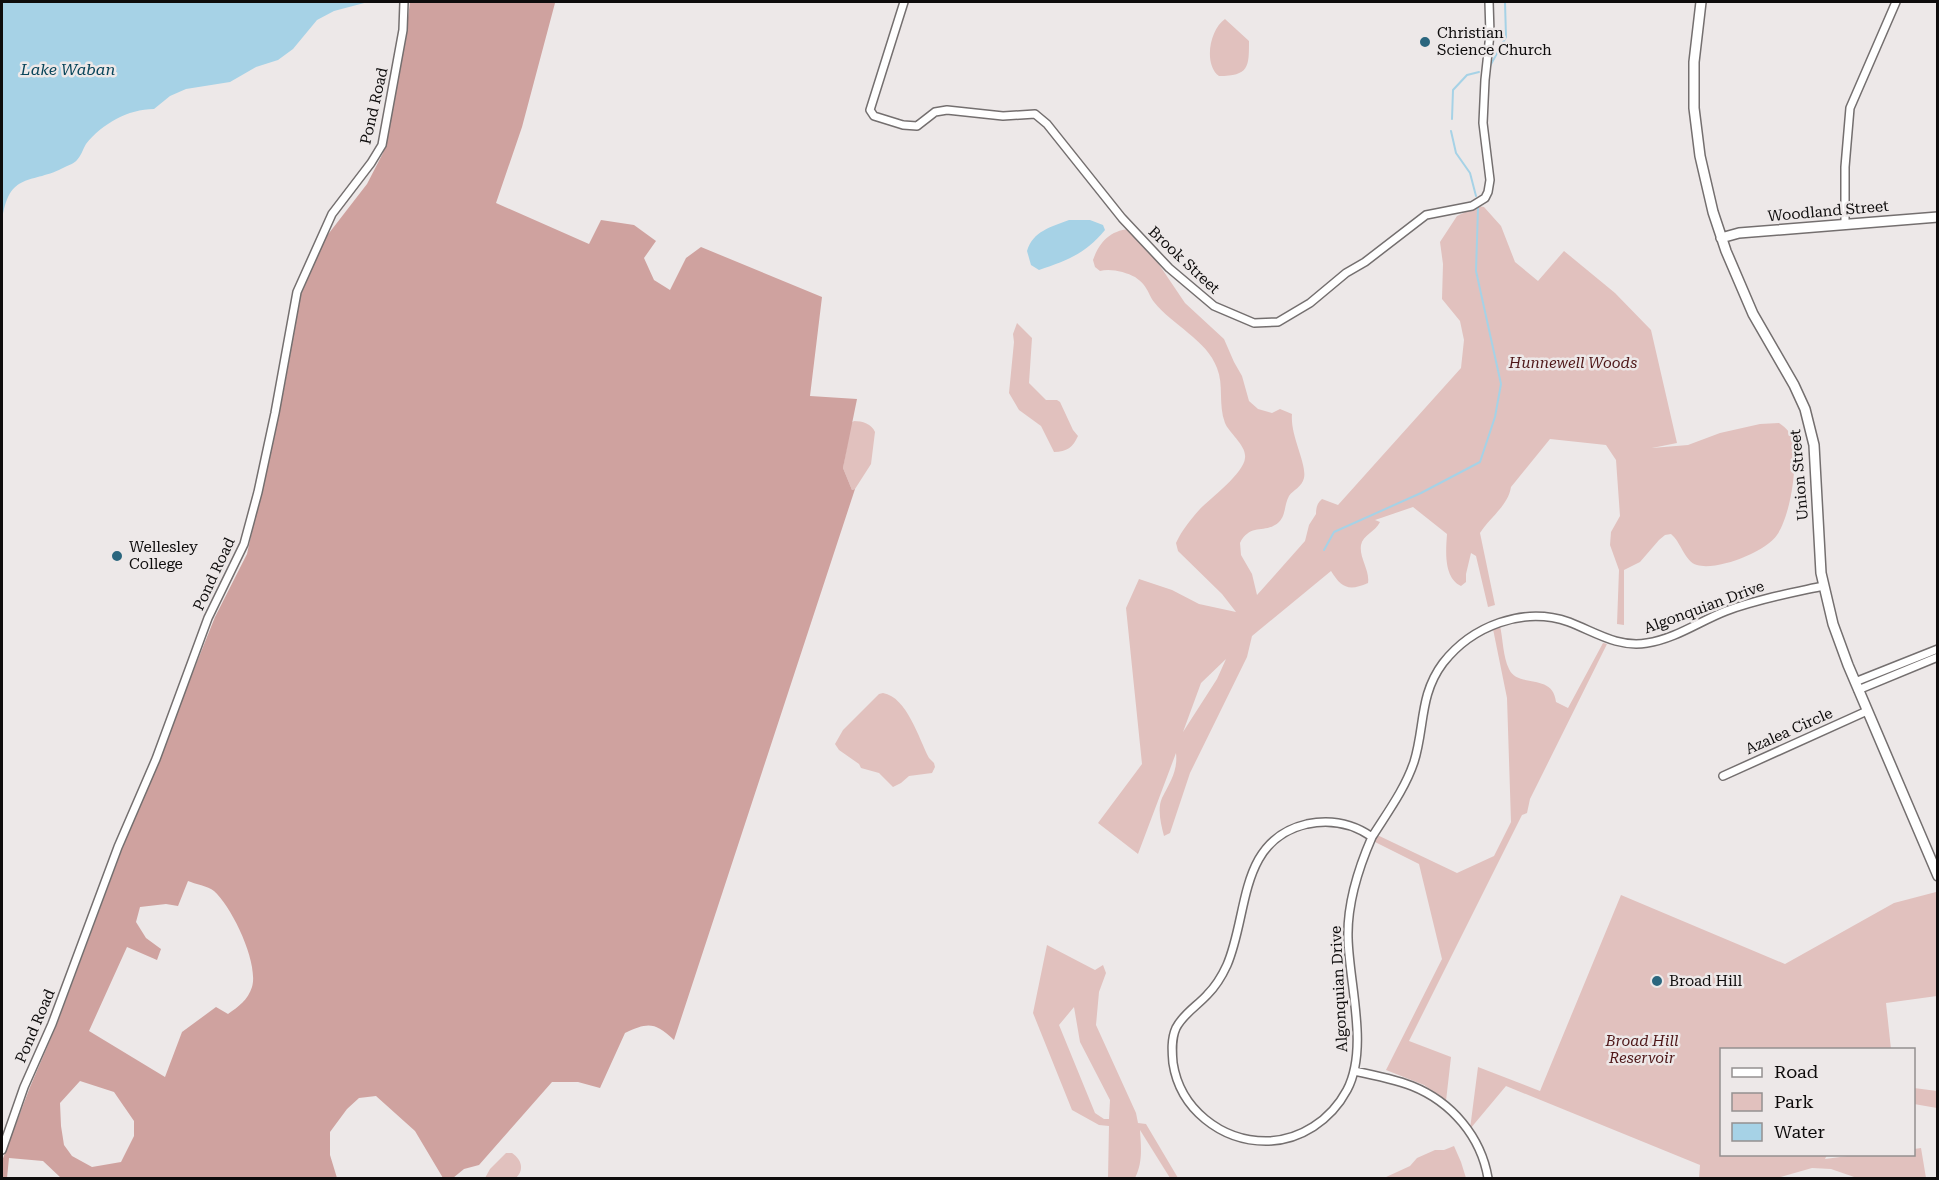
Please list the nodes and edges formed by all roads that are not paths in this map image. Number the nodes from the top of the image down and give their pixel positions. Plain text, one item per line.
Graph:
1 (404, 2) edge
2 (904, 2) edge
3 (1489, 2) edge
4 (1701, 2) edge
5 (1896, 2) edge
6 (1938, 217) edge
7 (1845, 225) junction
8 (1721, 238) junction
9 (1823, 586) junction
10 (1938, 649) edge
11 (1938, 657) edge
12 (1856, 686) junction
13 (1867, 711) junction
14 (1723, 776) dead end
15 (1372, 837) junction
16 (1938, 876) edge
17 (1354, 1071) junction
18 (2, 1150) edge
19 (1488, 1179) edge

1 - 18 street, Pond Road
2 - 3 street, Brook Street
4 - 8 street, Union Street
5 - 7 street
6 - 7 street, Woodland Street
7 - 8 street, Woodland Street
8 - 9 street, Union Street
9 - 12 street, Union Street
9 - 15 street, Algonquian Drive
10 - 12 street
11 - 12 street
12 - 13 street, Union Street
13 - 14 street, Azalea Circle
13 - 16 street, Union Street
15 - 17 street, Algonquian Drive
15 - 17 street, Algonquian Drive
17 - 19 street

